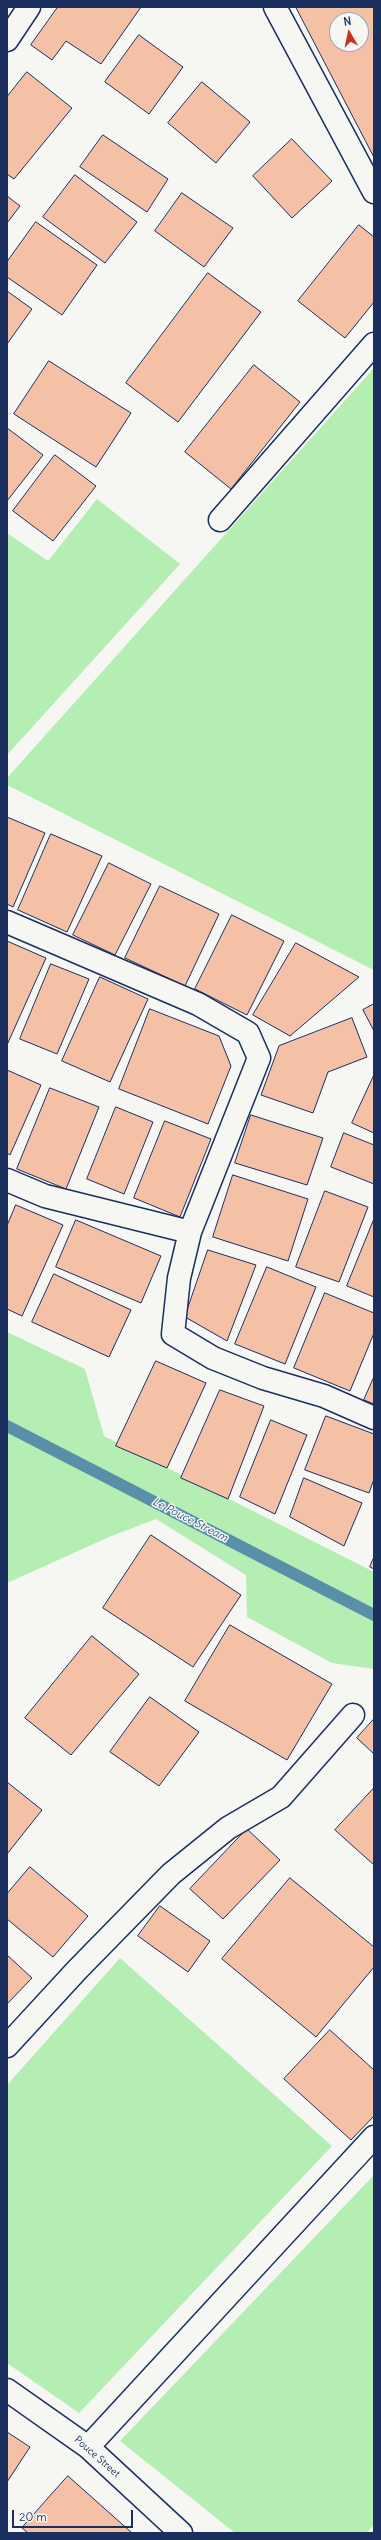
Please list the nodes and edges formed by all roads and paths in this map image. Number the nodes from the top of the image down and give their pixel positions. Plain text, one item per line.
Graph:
1 (29, 7) edge
2 (275, 7) edge
3 (7, 40) edge
4 (374, 192) edge
5 (374, 344) edge
6 (220, 520) dead end
7 (7, 922) edge
8 (7, 1180) edge
9 (190, 1232) junction
10 (374, 1418) edge
11 (353, 1715) dead end
12 (7, 2046) edge
13 (374, 2137) edge
14 (7, 2390) edge
15 (88, 2447) junction
16 (181, 2533) edge

1 - 3 street
2 - 4 street
5 - 6 street
7 - 9 street
8 - 9 street
9 - 10 street
11 - 12 street
13 - 15 street
14 - 15 street, Pouce Street
15 - 16 street, Pouce Street

